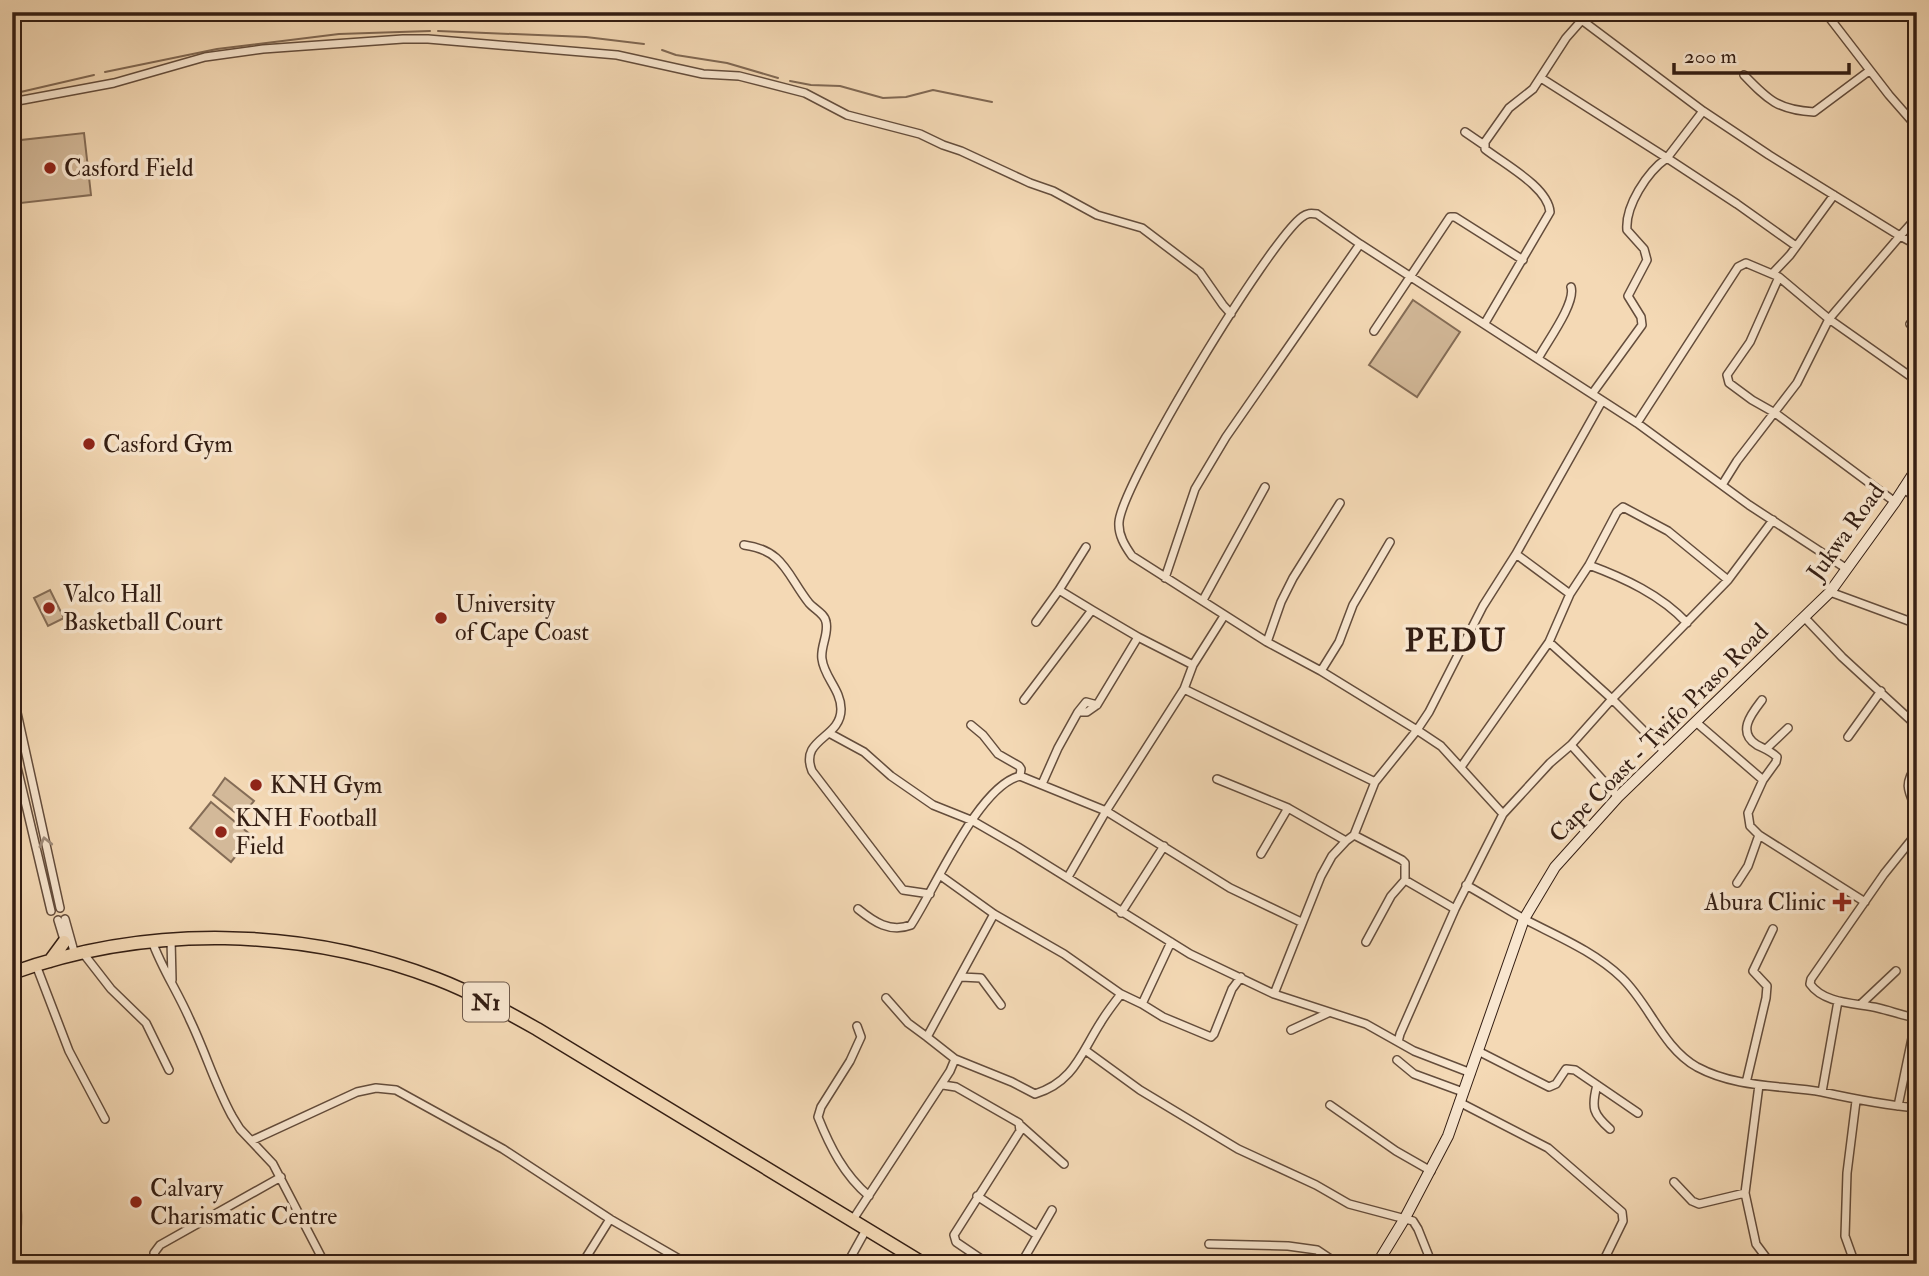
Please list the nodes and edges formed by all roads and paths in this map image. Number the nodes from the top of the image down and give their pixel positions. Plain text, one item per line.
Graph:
1 (1571, 12) edge
2 (1589, 12) edge
3 (1825, 12) edge
4 (1583, 21) junction
5 (1870, 71) junction
6 (1744, 75) dead end
7 (1541, 78) junction
8 (12, 103) edge
9 (1703, 111) junction
10 (1917, 127) edge
11 (1465, 132) dead end
12 (1484, 145) junction
13 (1667, 158) junction
14 (1834, 195) junction
15 (1917, 217) edge
16 (1900, 236) junction
17 (1360, 244) junction
18 (1917, 245) edge
19 (1796, 246) junction
20 (1523, 260) junction
21 (1776, 275) junction
22 (1412, 276) junction
23 (1571, 287) dead end
24 (1231, 314) junction
25 (1917, 316) edge
26 (1829, 319) junction
27 (1485, 323) junction
28 (1910, 324) dead end
29 (1374, 331) dead end
30 (1539, 357) junction
31 (1917, 381) edge
32 (1592, 394) junction
33 (1602, 401) junction
34 (1776, 413) junction
35 (1637, 423) junction
36 (1917, 468) edge
37 (1722, 485) junction
38 (1265, 488) dead end
39 (1903, 488) junction
40 (1917, 499) edge
41 (1895, 502) junction
42 (1340, 503) dead end
43 (1773, 520) junction
44 (1390, 542) dead end
45 (744, 545) dead end
46 (1086, 547) dead end
47 (1516, 554) junction
48 (1589, 565) junction
49 (1847, 569) junction
50 (1165, 578) junction
51 (1728, 580) junction
52 (1059, 590) junction
53 (1830, 592) junction
54 (1570, 594) junction
55 (1203, 600) junction
56 (1092, 610) junction
57 (1224, 616) junction
58 (1805, 618) junction
59 (1036, 622) dead end
60 (1687, 623) junction
61 (1917, 624) edge
62 (1138, 637) junction
63 (1267, 642) junction
64 (1549, 642) junction
65 (1194, 665) junction
66 (1321, 671) junction
67 (1184, 689) junction
68 (12, 690) edge
69 (1881, 691) junction
70 (1024, 699) dead end
71 (1612, 699) junction
72 (1762, 700) dead end
73 (1697, 723) junction
74 (971, 725) dead end
75 (1917, 726) edge
76 (1788, 728) dead end
77 (1417, 730) junction
78 (829, 733) junction
79 (1848, 737) dead end
80 (1571, 745) junction
81 (12, 746) edge
82 (1766, 748) junction
83 (1665, 752) junction
84 (1917, 765) edge
85 (1461, 767) junction
86 (1020, 776) junction
87 (1217, 779) dead end
88 (1763, 780) junction
89 (1375, 782) junction
90 (1042, 784) junction
91 (1618, 797) junction
92 (1288, 808) junction
93 (1106, 811) junction
94 (1917, 811) edge
95 (1503, 814) junction
96 (973, 821) junction
97 (1917, 832) edge
98 (1354, 835) junction
99 (1759, 835) junction
100 (1346, 841) junction
101 (1164, 846) junction
102 (1261, 854) dead end
103 (941, 876) junction
104 (1068, 877) junction
105 (1405, 880) junction
106 (1737, 883) dead end
107 (1466, 885) junction
108 (930, 894) junction
109 (1865, 902) junction
110 (61, 908) dead end
111 (858, 909) dead end
112 (1455, 909) junction
113 (51, 911) dead end
114 (1121, 913) junction
115 (993, 914) junction
116 (62, 919) dead end
117 (1524, 919) junction
118 (1301, 922) junction
119 (1773, 929) dead end
120 (171, 939) junction
121 (152, 940) junction
122 (68, 941) junction
123 (1171, 942) junction
124 (1366, 942) dead end
125 (79, 954) junction
126 (50, 961) junction
127 (36, 965) junction
128 (1896, 971) dead end
129 (12, 973) edge
130 (961, 977) junction
131 (1241, 977) junction
132 (172, 981) junction
133 (1121, 994) junction
134 (1274, 994) junction
135 (886, 998) dead end
136 (1838, 1002) junction
137 (1142, 1004) junction
138 (1861, 1004) junction
139 (1001, 1005) dead end
140 (1328, 1013) junction
141 (1916, 1018) edge
142 (857, 1026) dead end
143 (1291, 1030) dead end
144 (927, 1037) junction
145 (1398, 1042) junction
146 (1085, 1050) junction
147 (1478, 1051) junction
148 (955, 1059) junction
149 (1397, 1060) dead end
150 (169, 1070) dead end
151 (1471, 1073) junction
152 (1746, 1083) junction
153 (1759, 1084) junction
154 (943, 1085) junction
155 (1597, 1085) junction
156 (1822, 1092) junction
157 (1461, 1097) junction
158 (1856, 1101) junction
159 (1330, 1105) dead end
160 (1898, 1106) junction
161 (1917, 1108) edge
162 (1638, 1113) dead end
163 (105, 1119) dead end
164 (1019, 1123) junction
165 (1610, 1129) dead end
166 (253, 1140) junction
167 (1064, 1164) dead end
168 (1431, 1171) junction
169 (281, 1177) junction
170 (12, 1179) edge
171 (1674, 1182) dead end
172 (1745, 1193) junction
173 (870, 1196) junction
174 (977, 1196) junction
175 (1052, 1210) dead end
176 (1405, 1218) junction
177 (610, 1219) junction
178 (852, 1221) junction
179 (867, 1228) junction
180 (1037, 1235) junction
181 (1209, 1244) dead end
182 (15, 1260) edge
183 (984, 1261) dead end
184 (1022, 1262) dead end
185 (158, 1264) edge
186 (325, 1264) edge
187 (582, 1264) edge
188 (688, 1264) edge
189 (847, 1264) edge
190 (924, 1264) edge
191 (1338, 1264) edge
192 (1377, 1264) edge
193 (1432, 1264) edge
194 (1602, 1264) edge
195 (1770, 1264) edge
196 (1855, 1264) edge

1 - 4 street
2 - 4 street
3 - 5 street
4 - 7 street
4 - 9 street
5 - 6 street
5 - 10 street
7 - 12 street
7 - 13 street
8 - 24 street
9 - 13 street
9 - 14 street
11 - 12 street
12 - 20 street
13 - 19 street
13 - 32 street
14 - 16 street
14 - 19 street
15 - 16 street
16 - 18 street
16 - 26 street
17 - 22 street
17 - 24 street
17 - 50 street
19 - 21 street
20 - 22 street
20 - 27 street
21 - 26 street
21 - 34 street
21 - 35 street
22 - 27 street
22 - 29 street
23 - 30 street
24 - 50 street
25 - 28 street
26 - 31 street
26 - 34 street
27 - 30 street
30 - 32 street
32 - 33 street
33 - 35 street
33 - 47 street
34 - 37 street
34 - 41 street
35 - 37 street
36 - 39 main road, Jukwa Road
37 - 43 street
38 - 55 street
39 - 40 street
39 - 41 main road, Jukwa Road
41 - 49 main road, Jukwa Road
42 - 63 street
43 - 49 street
43 - 51 street
44 - 66 street
45 - 78 street
46 - 52 street
47 - 54 street
47 - 77 street
48 - 51 street
48 - 54 street
48 - 60 street
49 - 53 main road, Jukwa Road
50 - 55 street
51 - 60 street
52 - 56 street
52 - 59 street
53 - 58 main road, Jukwa Road
53 - 61 street
54 - 64 street
55 - 57 street
56 - 62 street
56 - 70 street
57 - 63 street
57 - 65 street
58 - 69 street
58 - 73 main road, Cape Coast - Twifo Praso Road
60 - 71 street
62 - 65 street
62 - 90 street
63 - 66 street
64 - 71 street
64 - 85 street
65 - 67 street
66 - 77 street
67 - 89 street
67 - 93 street
110 -> 68 street
69 - 75 street
69 - 79 street
71 - 80 street
71 - 83 street
72 - 82 street
73 - 83 main road, Cape Coast - Twifo Praso Road
73 - 88 street
74 - 86 street
76 - 82 street
77 - 85 street
77 - 89 street
78 - 96 street
78 - 108 street
80 - 91 street
80 - 95 street
81 - 113 street
82 - 88 street
83 - 91 main road, Cape Coast - Twifo Praso Road
84 - 94 street
85 - 95 street
86 - 90 street
86 - 96 street
87 - 92 street
88 - 99 street
89 - 98 street
90 - 93 street
91 - 117 main road, Cape Coast - Twifo Praso Road
92 - 100 street
92 - 102 street
93 - 101 street
93 - 104 street
95 - 107 street
96 - 103 street
96 - 104 street
97 - 109 street
98 - 100 street
98 - 105 street
99 - 106 street
99 - 109 street
100 - 118 street
101 - 114 street
101 - 118 street
103 - 108 street
103 - 115 street
104 - 114 street
105 - 112 street
105 - 124 street
107 - 112 street
107 - 117 street
108 - 111 street
109 - 136 street
112 - 145 street
114 - 123 street
115 - 130 street
115 - 133 street
116 - 122 street
117 - 147 main road, Cape Coast - Twifo Praso Road
117 - 152 street
118 - 134 street
119 - 152 street
120 - 121 highway, N1
120 - 132 street
120 - 178 highway, N1
121 - 125 highway, N1
121 - 132 street
122 - 125 highway
122 - 125 street
122 - 126 highway
123 - 131 street
123 - 137 street
125 - 126 highway, N1
125 - 150 street
126 - 127 highway, N1
127 - 129 highway, N1
127 - 163 street
128 - 138 street
130 - 139 street
130 - 144 street
131 - 134 street
131 - 137 street
132 - 166 street
133 - 137 street
133 - 146 street
134 - 140 street
135 - 144 street
136 - 138 street
136 - 156 street
138 - 141 street
140 - 143 street
140 - 145 street
141 - 160 street
142 - 173 street
144 - 148 street
145 - 151 street
146 - 148 street
146 - 176 street
147 - 151 main road, Cape Coast - Twifo Praso Road
147 - 155 street
148 - 154 street
149 - 157 street
151 - 157 main road, Cape Coast - Twifo Praso Road
152 - 153 street
153 - 156 street
153 - 172 street
154 - 164 street
154 - 173 street
155 - 162 street
155 - 165 street
156 - 158 street
157 - 168 main road, Cape Coast - Twifo Praso Road
157 - 194 street
158 - 160 street
158 - 196 street
159 - 168 street
160 - 161 street
164 - 167 street
164 - 174 street
166 - 169 street
166 - 177 street
168 - 176 main road, Cape Coast - Twifo Praso Road
169 - 185 street
169 - 186 street
170 - 182 street
171 - 172 street
172 - 195 street
173 - 178 street
174 - 180 street
174 - 183 street
175 - 180 street
176 - 192 main road, Cape Coast - Twifo Praso Road
176 - 193 street
177 - 187 street
177 - 188 street
178 - 179 highway, N1
179 - 189 street
179 - 190 highway, N1
180 - 184 street
181 - 191 street

